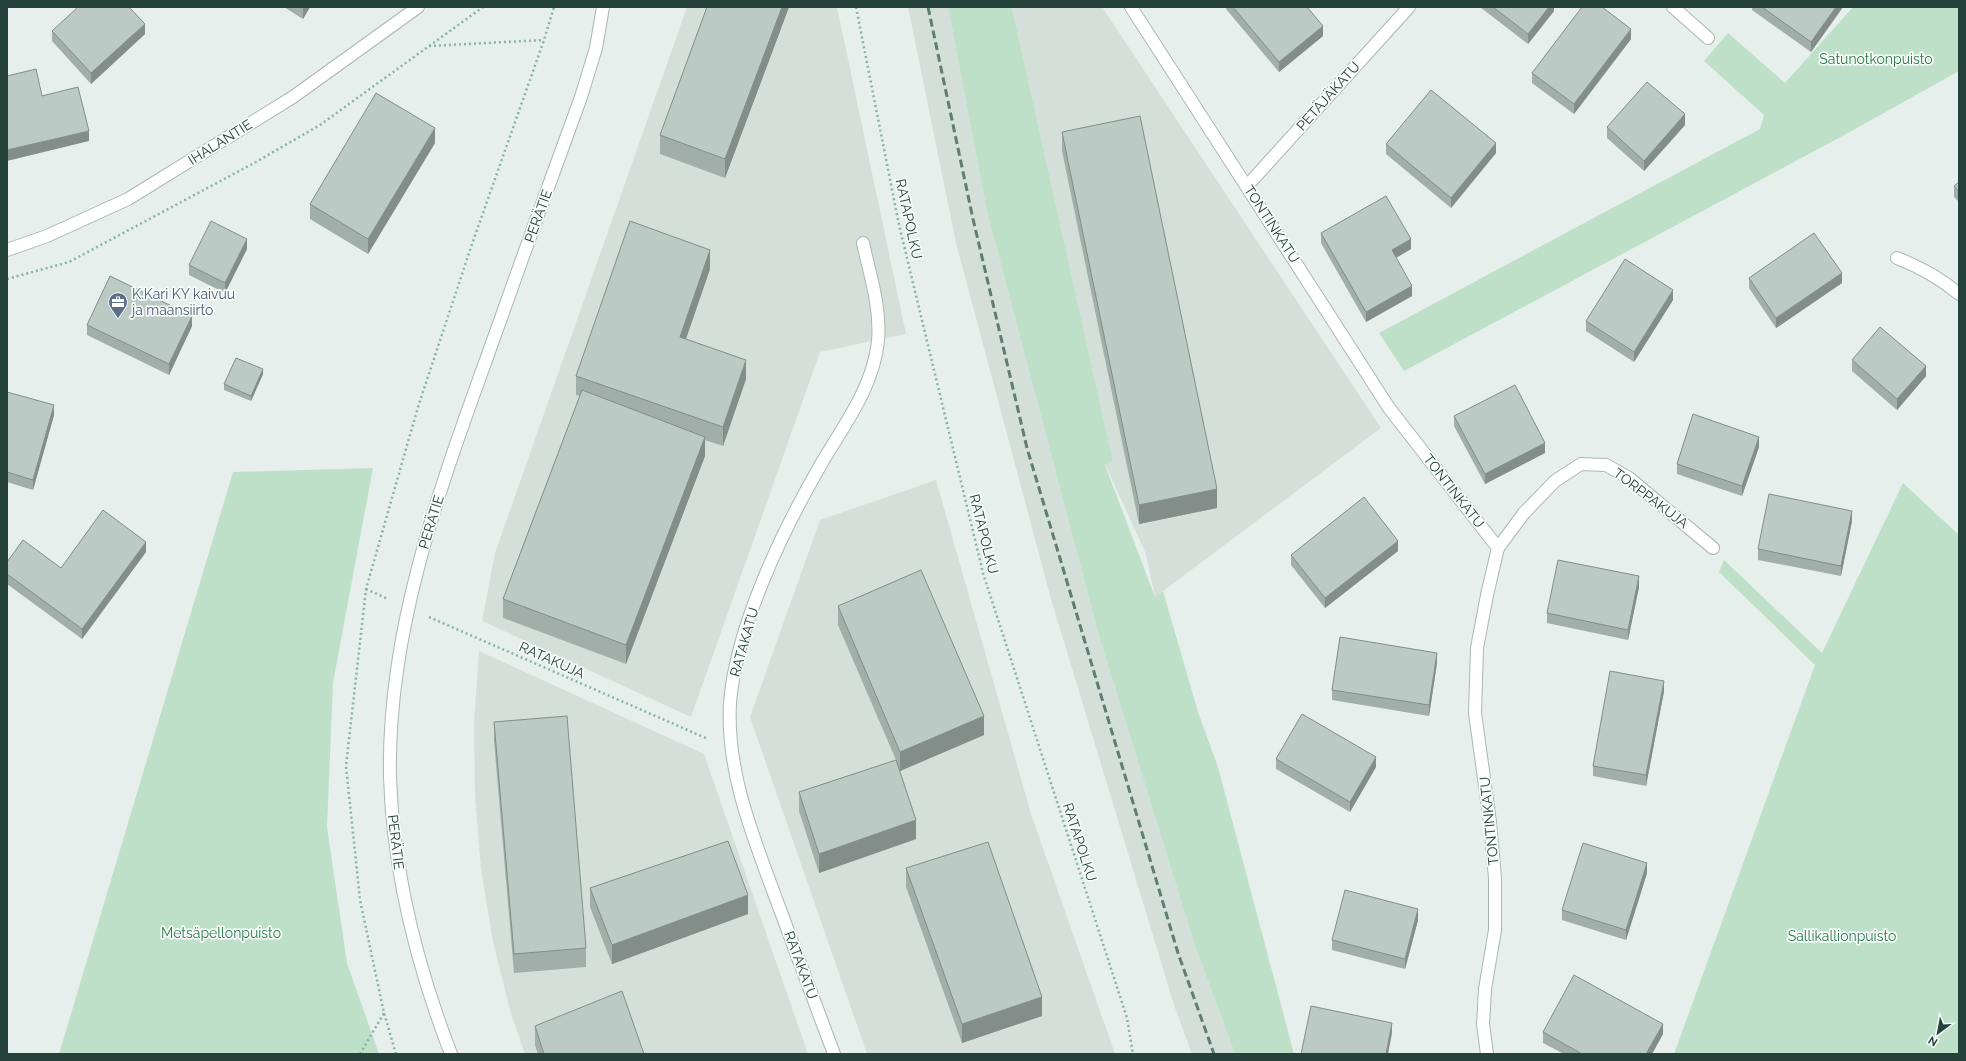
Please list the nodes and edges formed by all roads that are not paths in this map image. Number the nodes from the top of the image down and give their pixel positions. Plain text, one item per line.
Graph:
1 (418, 7) edge
2 (603, 7) edge
3 (1131, 7) edge
4 (1409, 7) edge
5 (1673, 7) edge
6 (1708, 38) dead end
7 (1247, 186) junction
8 (863, 243) dead end
9 (7, 250) edge
10 (1897, 258) dead end
11 (1959, 294) edge
12 (1498, 548) junction
13 (1713, 548) dead end
14 (451, 1054) edge
15 (834, 1054) edge
16 (1487, 1054) edge

1 - 9 street, IHALANTIE
2 - 14 street, PERÄTIE
3 - 7 street, TONTINKATU
4 - 7 street, PETÄJÄKATU
5 - 6 street
7 - 12 street, TONTINKATU
8 - 15 street, RATAKATU
10 - 11 street
12 - 13 street, TORPPAKUJA
12 - 16 street, TONTINKATU

